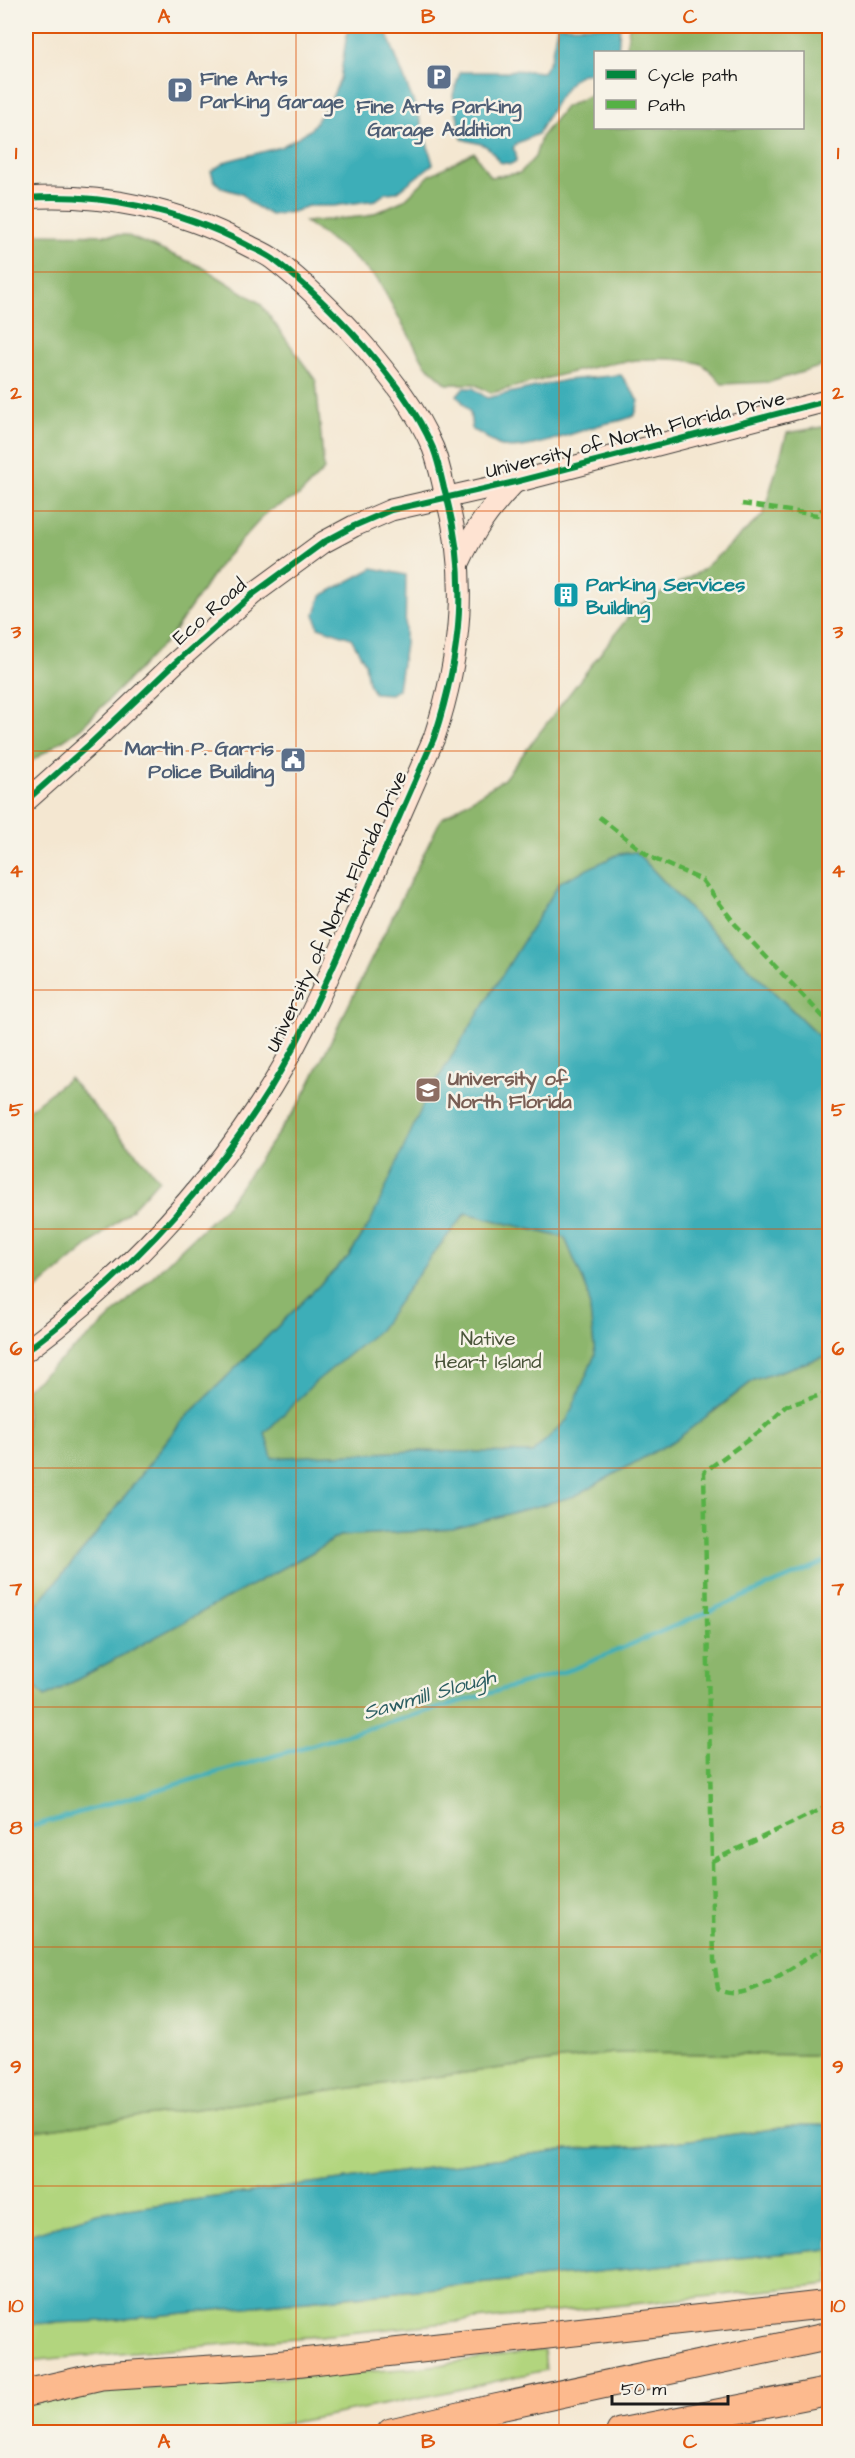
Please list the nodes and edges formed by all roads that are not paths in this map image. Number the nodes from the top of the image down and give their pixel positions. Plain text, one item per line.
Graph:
1 (26, 198) edge
2 (830, 400) edge
3 (515, 482) junction
4 (447, 498) junction
5 (459, 564) junction
6 (26, 801) edge
7 (26, 1352) edge
8 (830, 2304) edge
9 (830, 2336) edge
10 (26, 2376) edge
11 (101, 2376) junction
12 (830, 2391) edge
13 (26, 2393) edge
14 (830, 2406) edge
15 (391, 2433) edge
16 (620, 2433) edge
17 (690, 2433) edge

1 - 4 street, University of North Florida Drive
2 - 3 street, University of North Florida Drive
3 - 4 street, University of North Florida Drive
3 - 5 street
4 - 5 street, University of North Florida Drive
4 - 6 street, Eco Road
5 - 7 street, University of North Florida Drive
8 - 11 highway
9 - 15 highway
10 - 11 highway
11 - 13 highway
12 - 16 highway
14 - 17 highway

